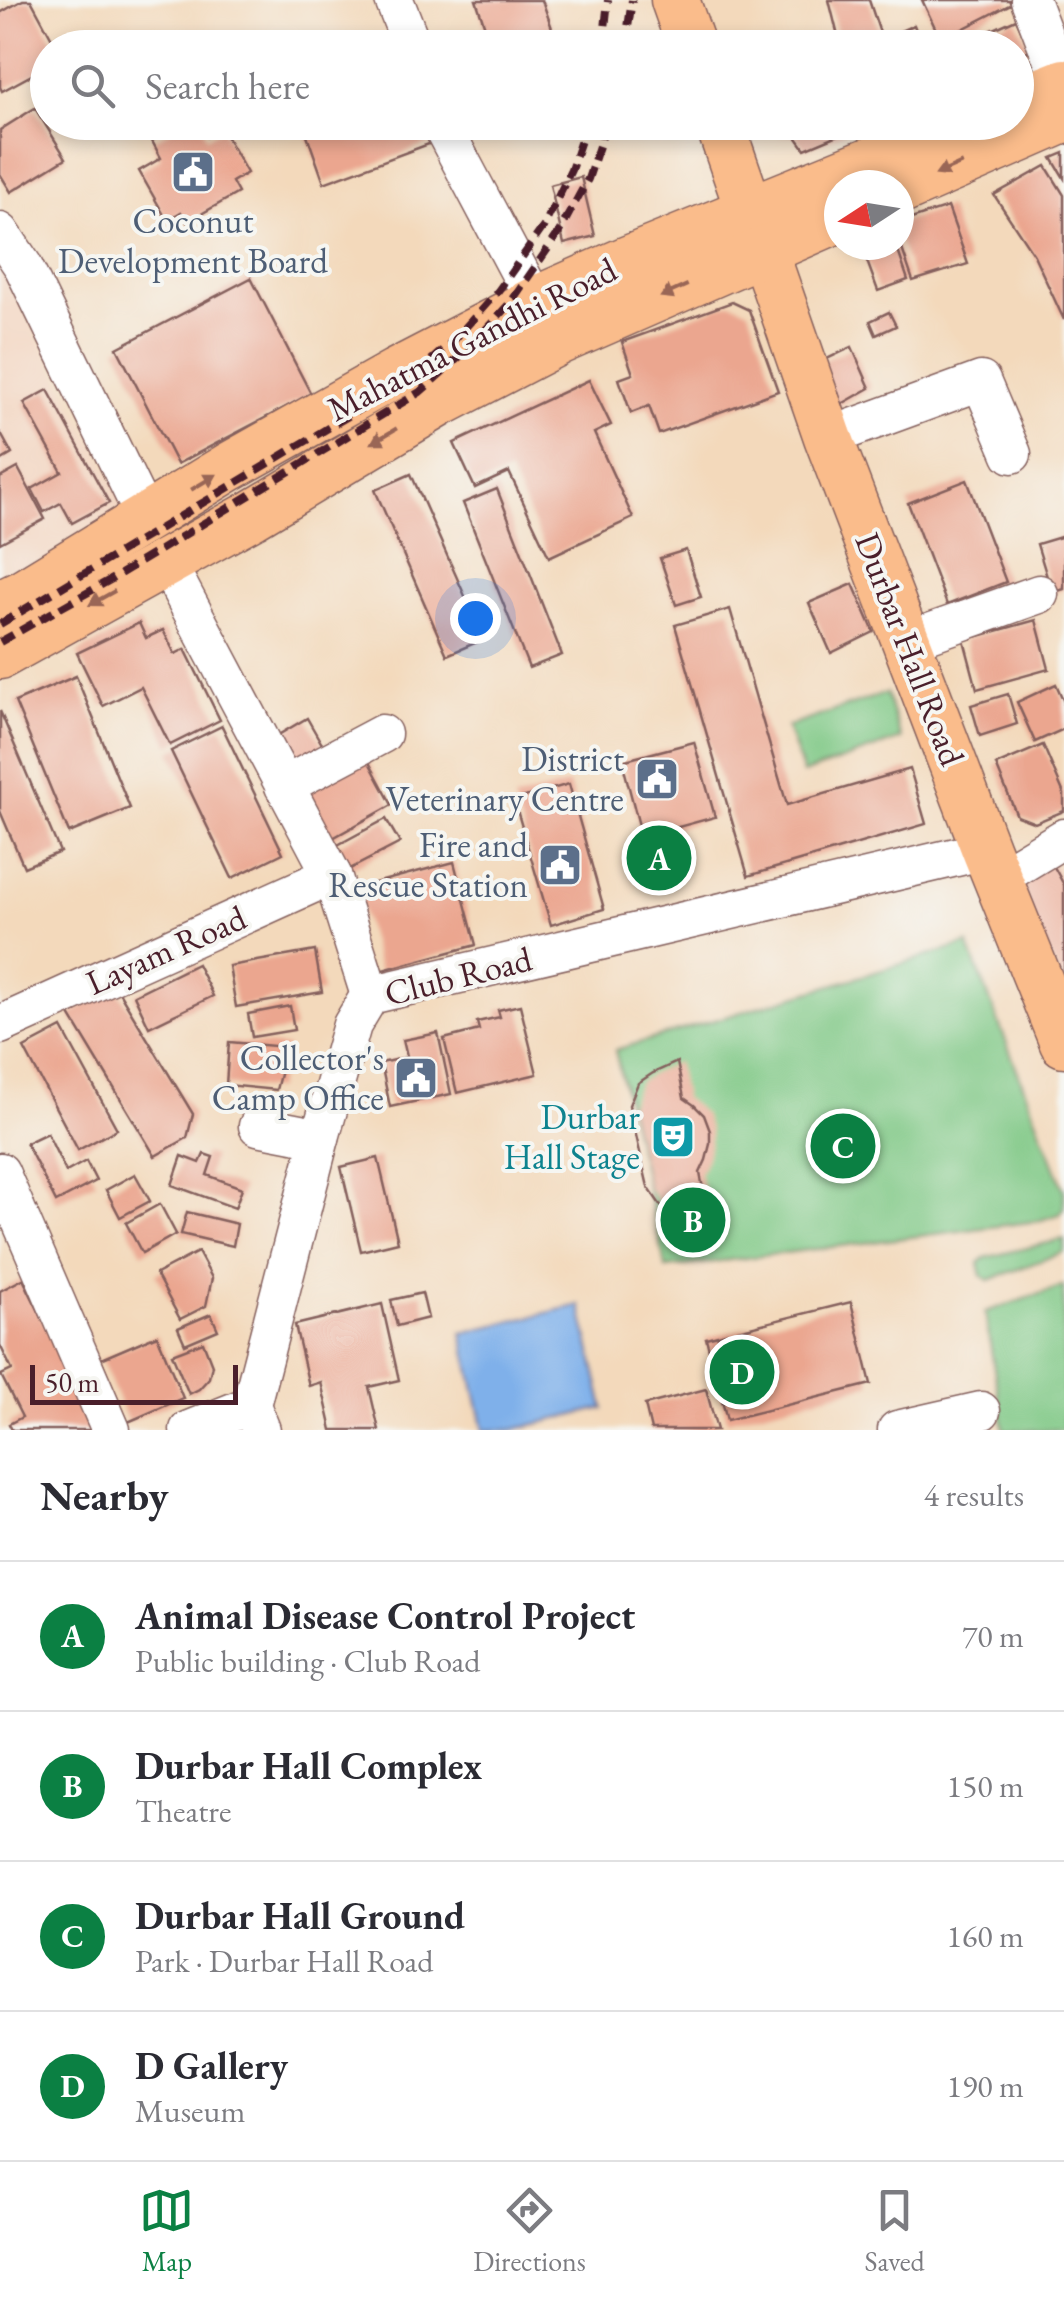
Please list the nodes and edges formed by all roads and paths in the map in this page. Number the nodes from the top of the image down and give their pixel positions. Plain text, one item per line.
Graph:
1 (394, 0) edge
2 (675, 0) edge
3 (1030, 0) edge
4 (406, 30) edge
5 (686, 30) edge
6 (1063, 95) edge
7 (1034, 99) edge
8 (1034, 112) edge
9 (450, 140) edge
10 (725, 140) edge
11 (932, 140) edge
12 (986, 140) edge
13 (914, 182) edge
14 (824, 220) edge
15 (756, 231) junction
16 (0, 232) edge
17 (535, 301) junction
18 (828, 438) junction
19 (1012, 454) dead end
20 (145, 517) junction
21 (166, 562) junction
22 (1040, 594) dead end
23 (0, 604) edge
24 (908, 642) junction
25 (0, 654) edge
26 (382, 734) dead end
27 (284, 786) junction
28 (1064, 838) edge
29 (992, 864) junction
30 (332, 875) junction
31 (370, 996) junction
32 (0, 1025) edge
33 (1064, 1042) edge
34 (258, 1126) dead end
35 (320, 1138) junction
36 (0, 1172) edge
37 (981, 1412) dead end
38 (256, 1417) edge
39 (112, 1430) edge
40 (189, 1430) edge
41 (896, 1430) edge

1 - 4 street
2 - 5 main road
3 - 6 street
6 - 7 main road
6 -> 8 main road
9 - 17 street
10 - 15 main road, Durbar Hall Road
11 - 15 main road, Mahatma Gandhi Road
12 -> 13 main road
14 - 15 main road, Mahatma Gandhi Road
15 - 17 main road, Mahatma Gandhi Road
15 - 18 main road, Durbar Hall Road
15 -> 21 main road, Mahatma Gandhi Road
16 - 20 street
20 -> 17 main road, Mahatma Gandhi Road
18 - 19 street
18 - 24 main road, Durbar Hall Road
20 - 21 main road
20 - 23 main road, Mahatma Gandhi Road
21 -> 25 main road, Mahatma Gandhi Road
21 - 27 street
22 - 24 street
24 - 29 main road, Durbar Hall Road
26 - 27 street
27 - 30 street
28 - 29 street, Club Road
29 - 31 street, Club Road
29 - 33 main road, Durbar Hall Road
30 - 31 street
30 - 32 street, Layam Road
31 - 35 street, Club Road
34 - 35 street
35 - 38 street, Club Road
36 - 39 street
37 - 41 street
38 - 40 street

